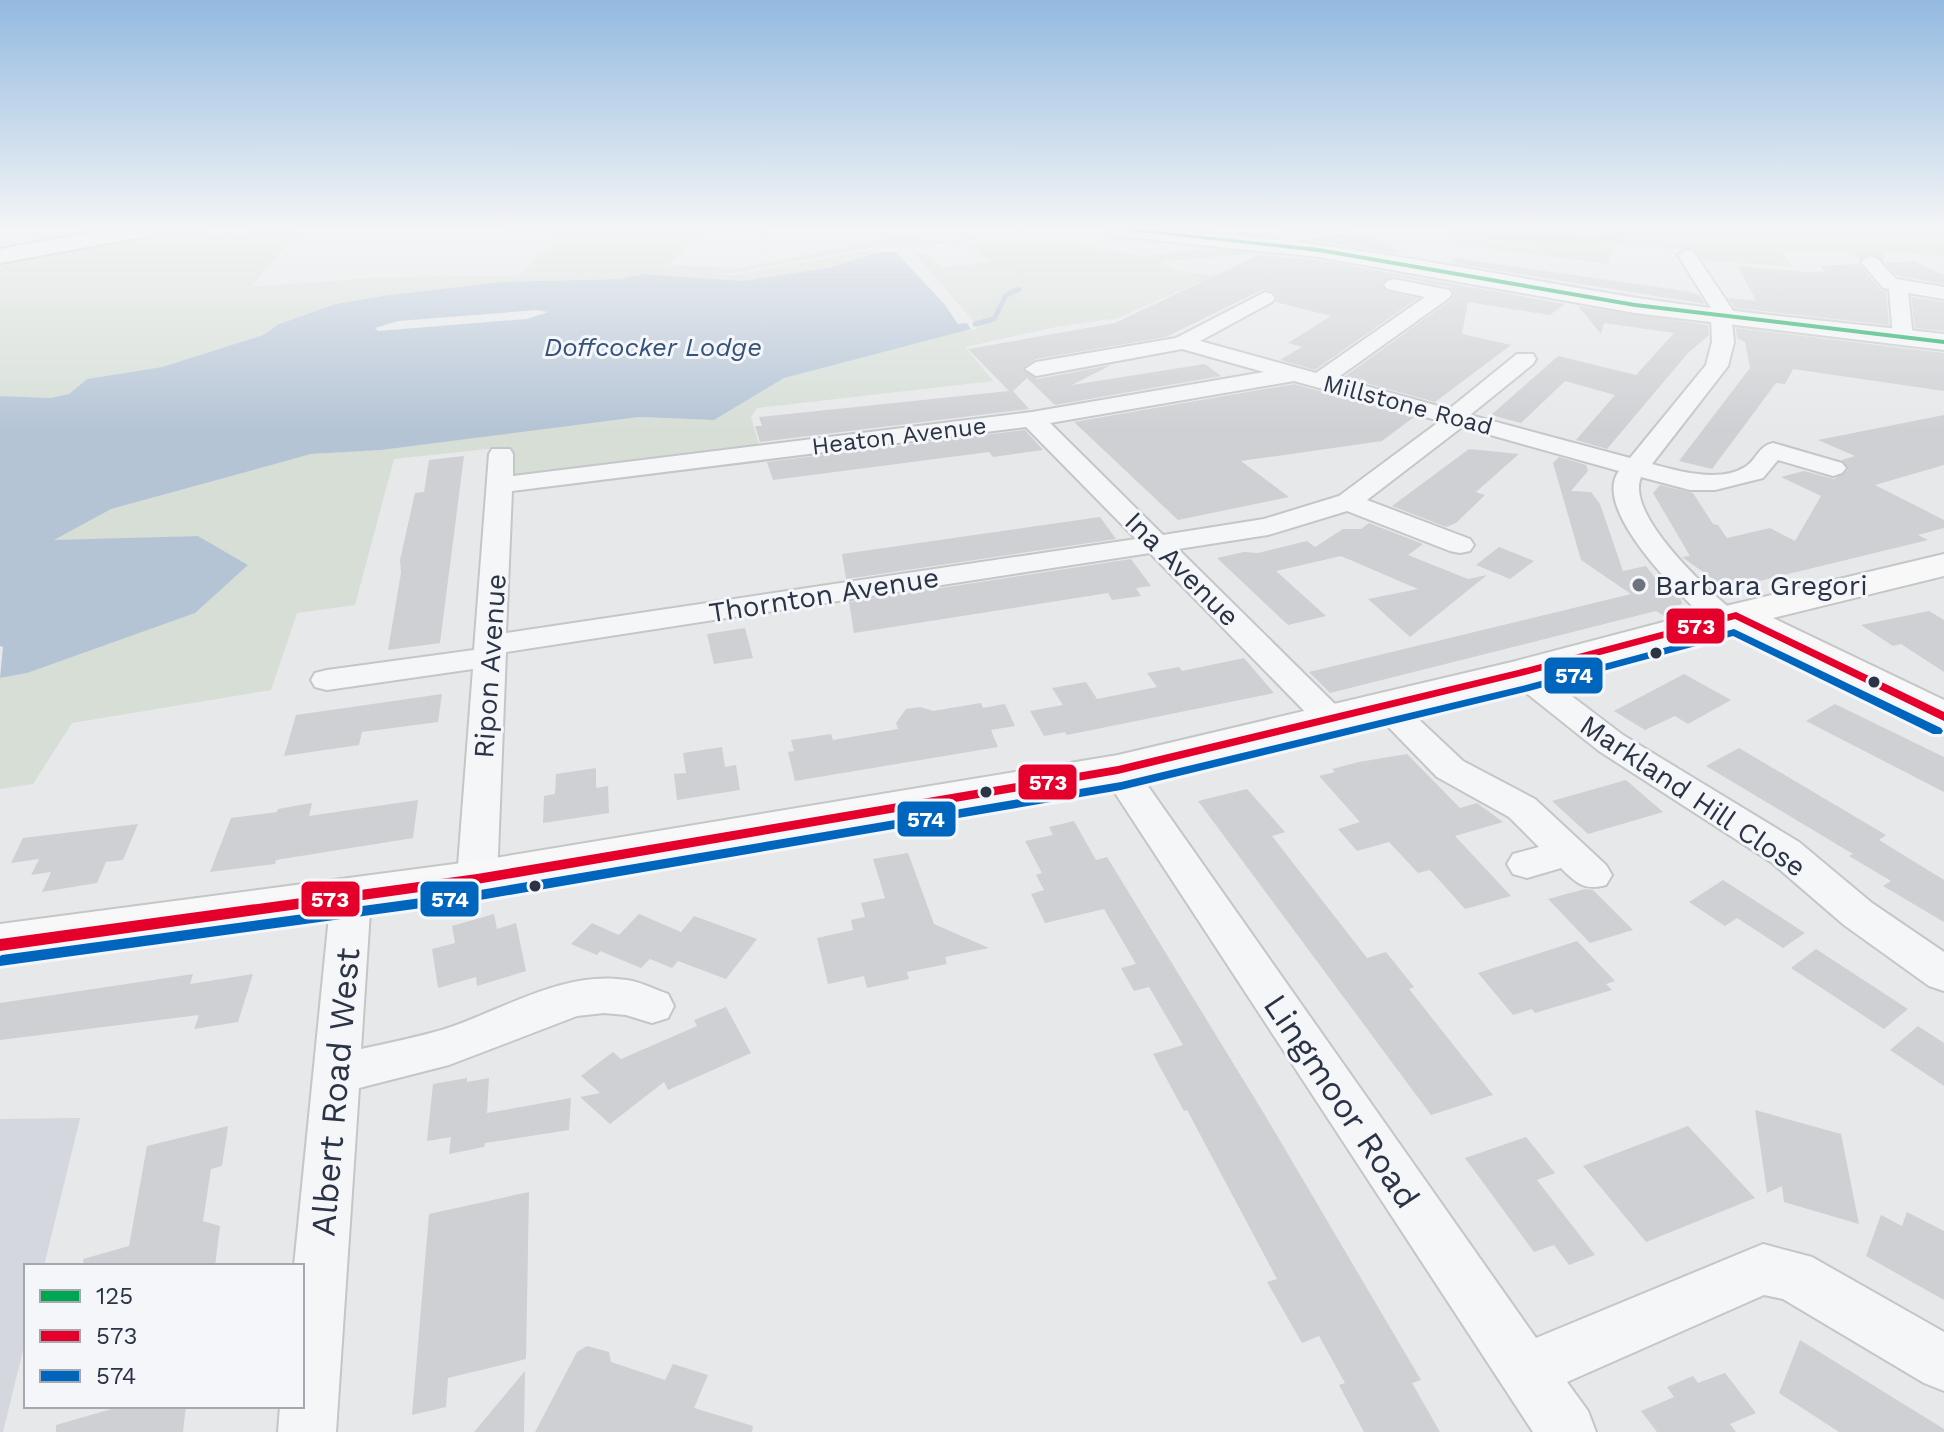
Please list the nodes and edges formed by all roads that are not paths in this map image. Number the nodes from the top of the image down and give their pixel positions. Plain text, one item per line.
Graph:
1 (1439, 296) edge
2 (1577, 296) edge
3 (1711, 296) edge
4 (1899, 296) edge
5 (1289, 304) dead end
6 (1724, 317) junction
7 (1903, 337) junction
8 (1944, 342) edge
9 (1182, 343) junction
10 (1525, 359) dead end
11 (1050, 365) dead end
12 (1294, 374) junction
13 (1319, 381) junction
14 (1456, 418) junction
15 (1032, 419) junction
16 (1635, 467) junction
17 (1833, 468) dead end
18 (501, 469) joint
19 (1348, 502) junction
20 (1157, 545) junction
21 (1459, 545) dead end
22 (1944, 565) edge
23 (1730, 617) junction
24 (491, 651) junction
25 (1521, 673) junction
26 (327, 680) dead end
27 (1385, 706) junction
28 (1944, 717) edge
29 (1331, 719) junction
30 (1118, 770) junction
31 (1527, 864) dead end
32 (477, 879) junction
33 (351, 896) junction
34 (0, 945) edge
35 (1944, 974) edge
36 (652, 1006) dead end
37 (336, 1074) junction
38 (1944, 1363) edge
39 (1526, 1371) junction
40 (307, 1432) edge
41 (1567, 1432) edge

1 - 13 street
2 - 6 main road
3 - 6 street
4 - 7 street
5 - 9 street, Millstone Road
6 - 7 main road
6 - 16 street
7 - 8 main road
9 - 11 street, Millstone Road
9 - 12 street, Millstone Road
10 - 14 street, Thornton Avenue
12 - 13 street, Millstone Road
12 - 15 street, Heaton Avenue
13 - 14 street, Millstone Road
14 - 16 street, Millstone Road
14 - 19 street, Thornton Avenue
15 - 18 street, Heaton Avenue
15 - 20 street, Ina Avenue
16 - 17 street, Millstone Road
16 - 23 street
18 - 24 street, Ripon Avenue
19 - 20 street, Thornton Avenue
19 - 21 street
20 - 24 street, Thornton Avenue
20 - 29 street, Ina Avenue
22 - 23 main road
23 - 25 main road
23 - 28 main road
24 - 26 street, Thornton Avenue
24 - 32 street, Ripon Avenue
25 - 27 main road
25 - 35 street, Markland Hill Close
27 - 29 main road
27 - 31 street
29 - 30 main road
30 - 32 main road
30 - 39 street, Lingmoor Road
32 - 33 main road
33 - 34 main road
33 - 37 street, Albert Road West
36 - 37 street
37 - 40 street, Albert Road West
38 - 39 street
39 - 41 street, Lingmoor Road

